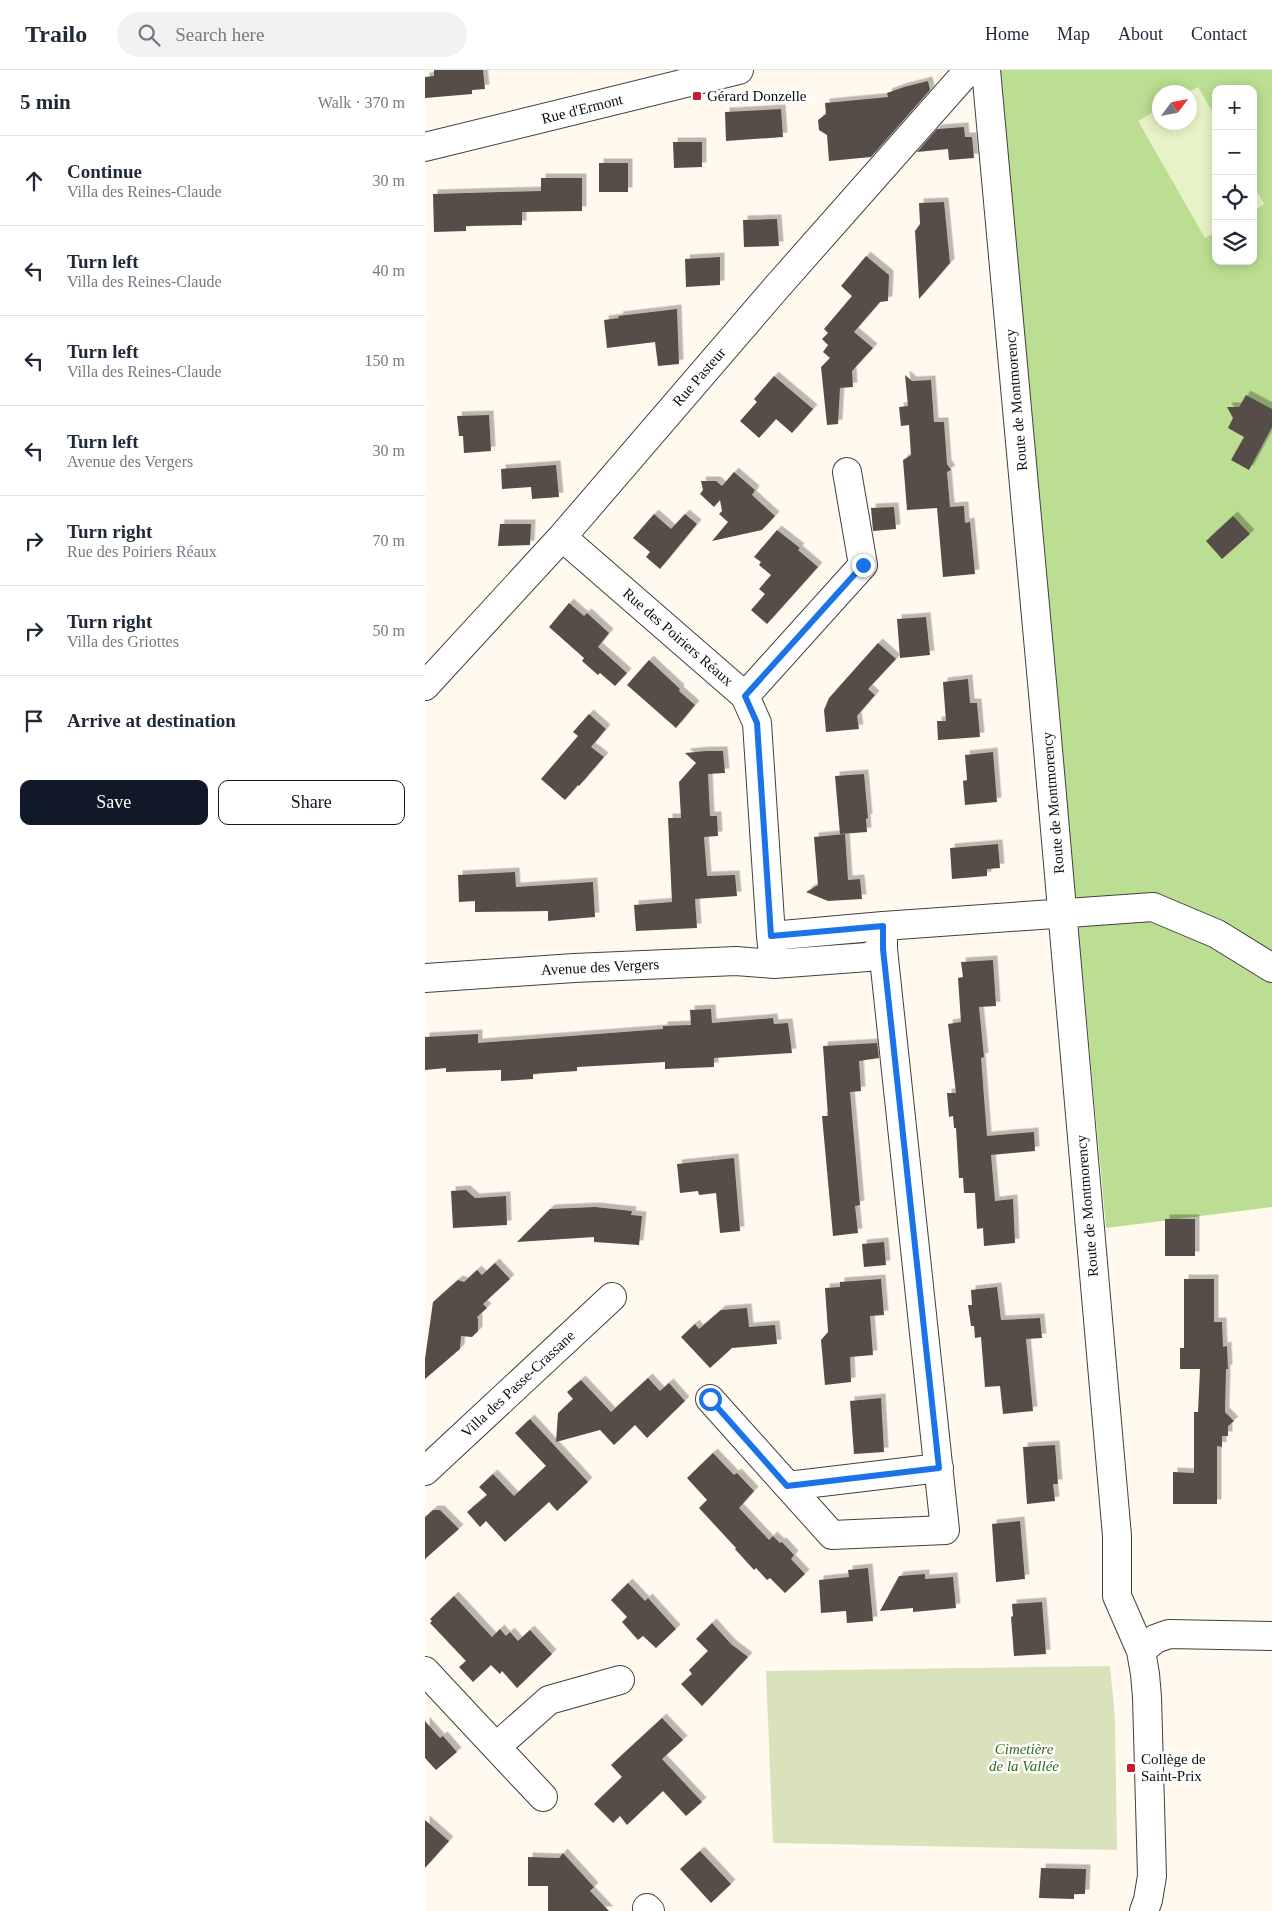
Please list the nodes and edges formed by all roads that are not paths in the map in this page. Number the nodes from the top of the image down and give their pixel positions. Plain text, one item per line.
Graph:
1 (739, 70) edge
2 (973, 70) edge
3 (986, 70) edge
4 (425, 147) edge
5 (847, 472) dead end
6 (562, 537) junction
7 (425, 686) edge
8 (745, 696) junction
9 (1063, 914) junction
10 (771, 936) junction
11 (883, 937) junction
12 (774, 964) junction
13 (1272, 968) edge
14 (425, 978) edge
15 (612, 1297) dead end
16 (710, 1399) dead end
17 (939, 1468) junction
18 (425, 1471) edge
19 (787, 1486) junction
20 (1272, 1636) edge
21 (1148, 1645) junction
22 (425, 1670) edge
23 (620, 1680) dead end
24 (496, 1747) junction
25 (543, 1797) dead end
26 (1144, 1911) edge
27 (1163, 1911) edge

1 - 4 street, Rue d'Ermont
2 - 6 street, Rue Pasteur
3 - 9 street, Route de Montmorency
5 - 8 street
6 - 7 street, Rue Pasteur
6 - 8 street, Rue des Poiriers Réaux
8 - 10 street, Rue des Poiriers Réaux
9 - 11 street, Avenue des Vergers
9 - 13 street, Avenue des Vergers
9 - 21 street, Route de Montmorency
10 - 11 street, Avenue des Vergers
10 - 12 street
11 - 12 street, Avenue des Vergers
11 - 17 street
12 - 14 street, Avenue des Vergers
15 - 18 street, Villa des Passe-Crassane
16 - 19 street
17 - 19 street
17 - 19 street
20 - 21 street
21 - 26 street, Route de Montmorency
21 - 27 street, Route de Montmorency
22 - 24 street
23 - 24 street
24 - 25 street

